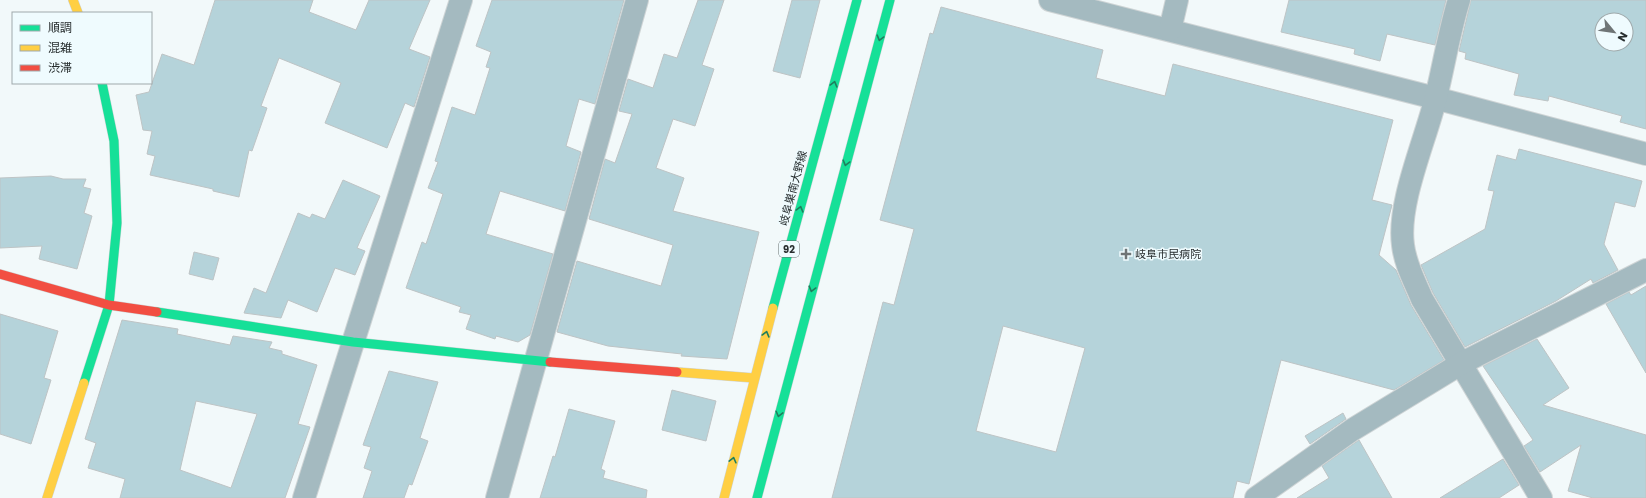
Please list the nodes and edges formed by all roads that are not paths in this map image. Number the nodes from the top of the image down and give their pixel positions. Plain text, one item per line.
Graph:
1 (73, 0) edge
2 (461, 0) edge
3 (637, 0) edge
4 (857, 0) edge
5 (890, 0) edge
6 (1050, 0) edge
7 (1178, 0) edge
8 (1459, 0) edge
9 (78, 12) edge
10 (1170, 30) junction
11 (102, 84) edge
12 (1436, 98) junction
13 (1646, 154) edge
14 (1646, 270) edge
15 (0, 274) edge
16 (109, 305) junction
17 (353, 342) junction
18 (534, 361) junction
19 (1462, 363) junction
20 (754, 378) junction
21 (46, 498) edge
22 (304, 498) edge
23 (497, 498) edge
24 (724, 498) edge
25 (758, 498) edge
26 (1256, 498) edge
27 (1541, 498) edge

1 - 9 street
2 - 17 street
3 - 18 street
20 -> 4 street, 岐阜巣南大野線 / 92
5 -> 25 street
6 - 10 street
7 - 10 street
8 - 12 street
10 - 12 street
11 - 16 street
12 - 13 street
12 - 19 street
14 - 19 street
15 - 16 street
16 - 17 street
16 - 21 street
17 - 18 street
17 - 22 street
18 - 20 street
18 - 23 street
19 - 26 street
19 - 27 street
24 -> 20 street, 岐阜巣南大野線 / 92

